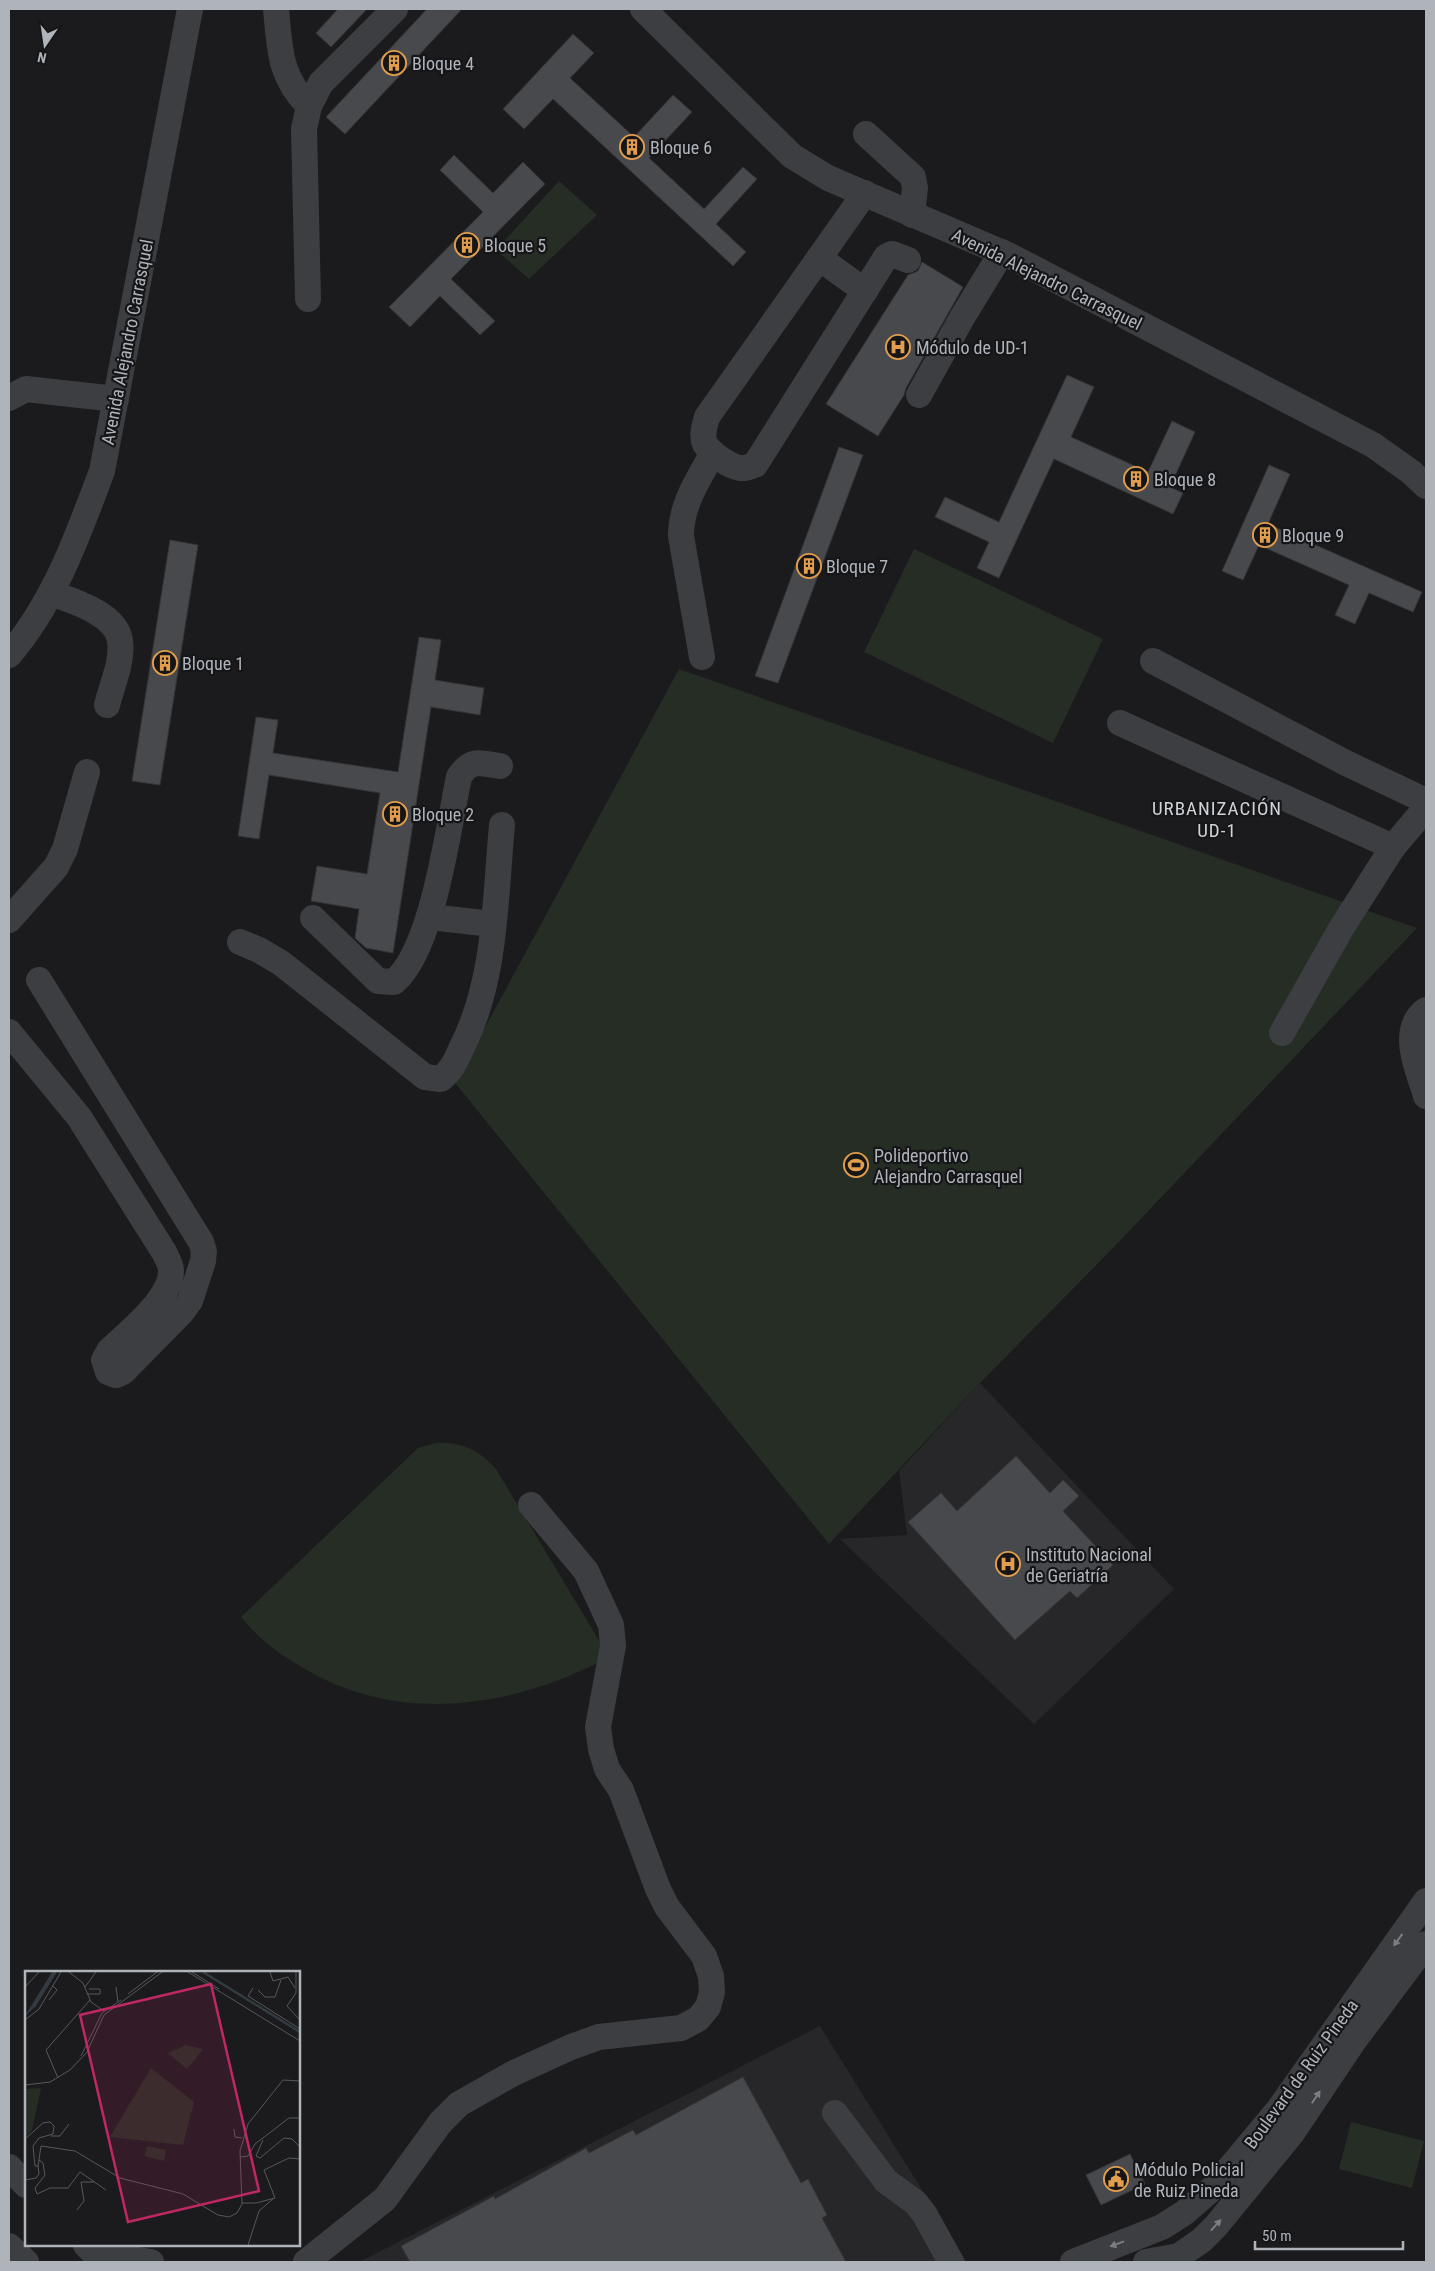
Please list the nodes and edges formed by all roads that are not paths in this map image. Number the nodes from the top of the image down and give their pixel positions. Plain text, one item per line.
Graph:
1 (190, 9) edge
2 (276, 9) edge
3 (395, 9) edge
4 (643, 9) edge
5 (309, 106) junction
6 (866, 134) dead end
7 (865, 193) junction
8 (912, 215) junction
9 (1002, 252) junction
10 (819, 258) junction
11 (908, 260) dead end
12 (865, 291) junction
13 (308, 299) dead end
14 (919, 394) dead end
15 (9, 398) edge
16 (116, 399) junction
17 (713, 453) junction
18 (1426, 486) edge
19 (51, 593) junction
20 (9, 655) edge
21 (702, 657) dead end
22 (1153, 660) dead end
23 (107, 705) dead end
24 (1120, 723) dead end
25 (500, 766) dead end
26 (86, 772) dead end
27 (1426, 801) edge
28 (1426, 808) edge
29 (502, 826) dead end
30 (1393, 847) junction
31 (430, 917) junction
32 (313, 918) dead end
33 (9, 920) edge
34 (492, 924) junction
35 (240, 942) dead end
36 (39, 980) dead end
37 (1426, 1010) edge
38 (9, 1032) edge
39 (1282, 1033) dead end
40 (1426, 1096) edge
41 (112, 1098) junction
42 (79, 1117) junction
43 (531, 1505) dead end
44 (1426, 1901) edge
45 (1426, 1944) edge
46 (835, 2113) dead end
47 (9, 2167) edge
48 (25, 2184) edge
49 (1162, 2227) junction
50 (9, 2246) edge
51 (92, 2253) edge
52 (1181, 2259) edge
53 (26, 2262) edge
54 (151, 2262) edge
55 (306, 2262) edge
56 (950, 2262) edge
57 (1073, 2262) edge
58 (1146, 2262) edge

1 - 16 street, Avenida Alejandro Carrasquel
2 - 5 street
3 - 5 street
4 - 7 street, Avenida Alejandro Carrasquel
5 - 13 street
6 - 8 street
7 - 8 street, Avenida Alejandro Carrasquel
7 - 10 street
8 - 9 street, Avenida Alejandro Carrasquel
9 - 14 street
9 - 18 street, Avenida Alejandro Carrasquel
10 - 12 street
10 - 17 street
11 - 12 street
12 - 17 street
15 - 16 street
16 - 19 street, Avenida Alejandro Carrasquel
17 - 21 street
19 - 20 street, Avenida Alejandro Carrasquel
19 - 23 street
22 - 27 street
24 - 30 street
25 - 31 street
26 - 33 street
28 - 30 street
29 - 34 street
30 - 39 street
31 - 32 street
31 - 34 street
34 - 35 street
36 - 41 street
37 - 40 street
38 - 42 street
41 - 42 street
41 - 42 street
43 - 55 street
44 -> 49 street, Boulevard de Ruiz Pineda
52 -> 45 street, Boulevard de Ruiz Pineda
46 - 56 street
47 - 48 street
49 - 52 street
49 -> 57 street, Boulevard de Ruiz Pineda
50 - 53 street
51 - 54 street
52 - 58 street, Boulevard de Ruiz Pineda

